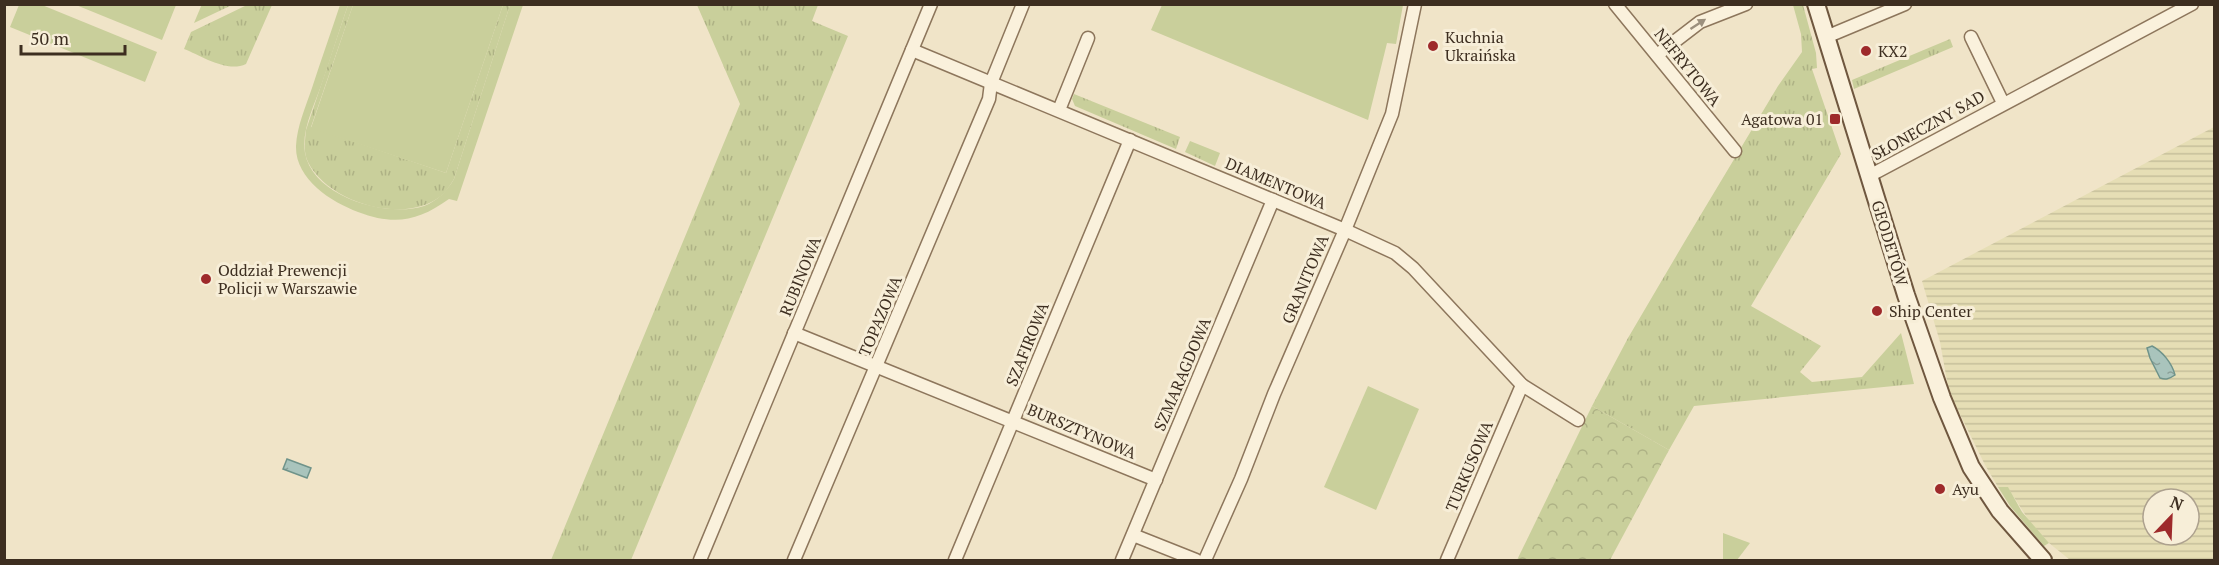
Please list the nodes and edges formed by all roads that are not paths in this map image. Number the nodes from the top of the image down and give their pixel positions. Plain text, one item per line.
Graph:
1 (931, 4) edge
2 (1023, 4) edge
3 (1415, 4) edge
4 (1615, 4) edge
5 (1746, 4) edge
6 (1816, 4) edge
7 (1905, 4) edge
8 (2192, 4) edge
9 (1826, 37) junction
10 (1971, 37) dead end
11 (1088, 38) dead end
12 (912, 50) junction
13 (1657, 55) junction
14 (991, 83) junction
15 (2003, 103) junction
16 (1059, 110) junction
17 (1130, 140) junction
18 (1735, 151) dead end
19 (1869, 176) junction
20 (1273, 200) junction
21 (1345, 230) junction
22 (794, 333) junction
23 (877, 366) junction
24 (1522, 385) junction
25 (1578, 420) dead end
26 (1014, 421) junction
27 (1156, 480) junction
28 (1133, 535) junction
29 (700, 561) edge
30 (794, 561) edge
31 (955, 561) edge
32 (1122, 561) edge
33 (1196, 561) edge
34 (1205, 561) edge
35 (1447, 561) edge
36 (2043, 561) edge

1 - 12 street, RUBINOWA
2 - 14 street, TOPAZOWA
3 - 21 street, GRANITOWA
4 - 13 street, NEFRYTOWA
13 -> 5 street
6 - 9 street, GEODETÓW
7 - 9 street
8 - 15 street, SŁONECZNY SAD
9 - 19 street, GEODETÓW
10 - 15 street, SŁONECZNY SAD
11 - 16 street
12 - 14 street, DIAMENTOWA
12 - 22 street, RUBINOWA
13 - 18 street, NEFRYTOWA
14 - 16 street, DIAMENTOWA
14 - 23 street, TOPAZOWA
15 - 19 street, SŁONECZNY SAD
16 - 17 street, DIAMENTOWA
17 - 20 street, DIAMENTOWA
17 - 26 street, SZAFIROWA
19 - 36 street, GEODETÓW
20 - 21 street, DIAMENTOWA
20 - 27 street, SZMARAGDOWA
21 - 24 street, DIAMENTOWA
21 - 34 street, GRANITOWA
22 - 23 street, BURSZTYNOWA
22 - 29 street, RUBINOWA
23 - 26 street, BURSZTYNOWA
23 - 30 street, TOPAZOWA
24 - 25 street, DIAMENTOWA
24 - 35 street, TURKUSOWA
26 - 27 street, BURSZTYNOWA
26 - 31 street, SZAFIROWA
27 - 28 street, SZMARAGDOWA
28 - 32 street, SZMARAGDOWA
28 - 33 street

